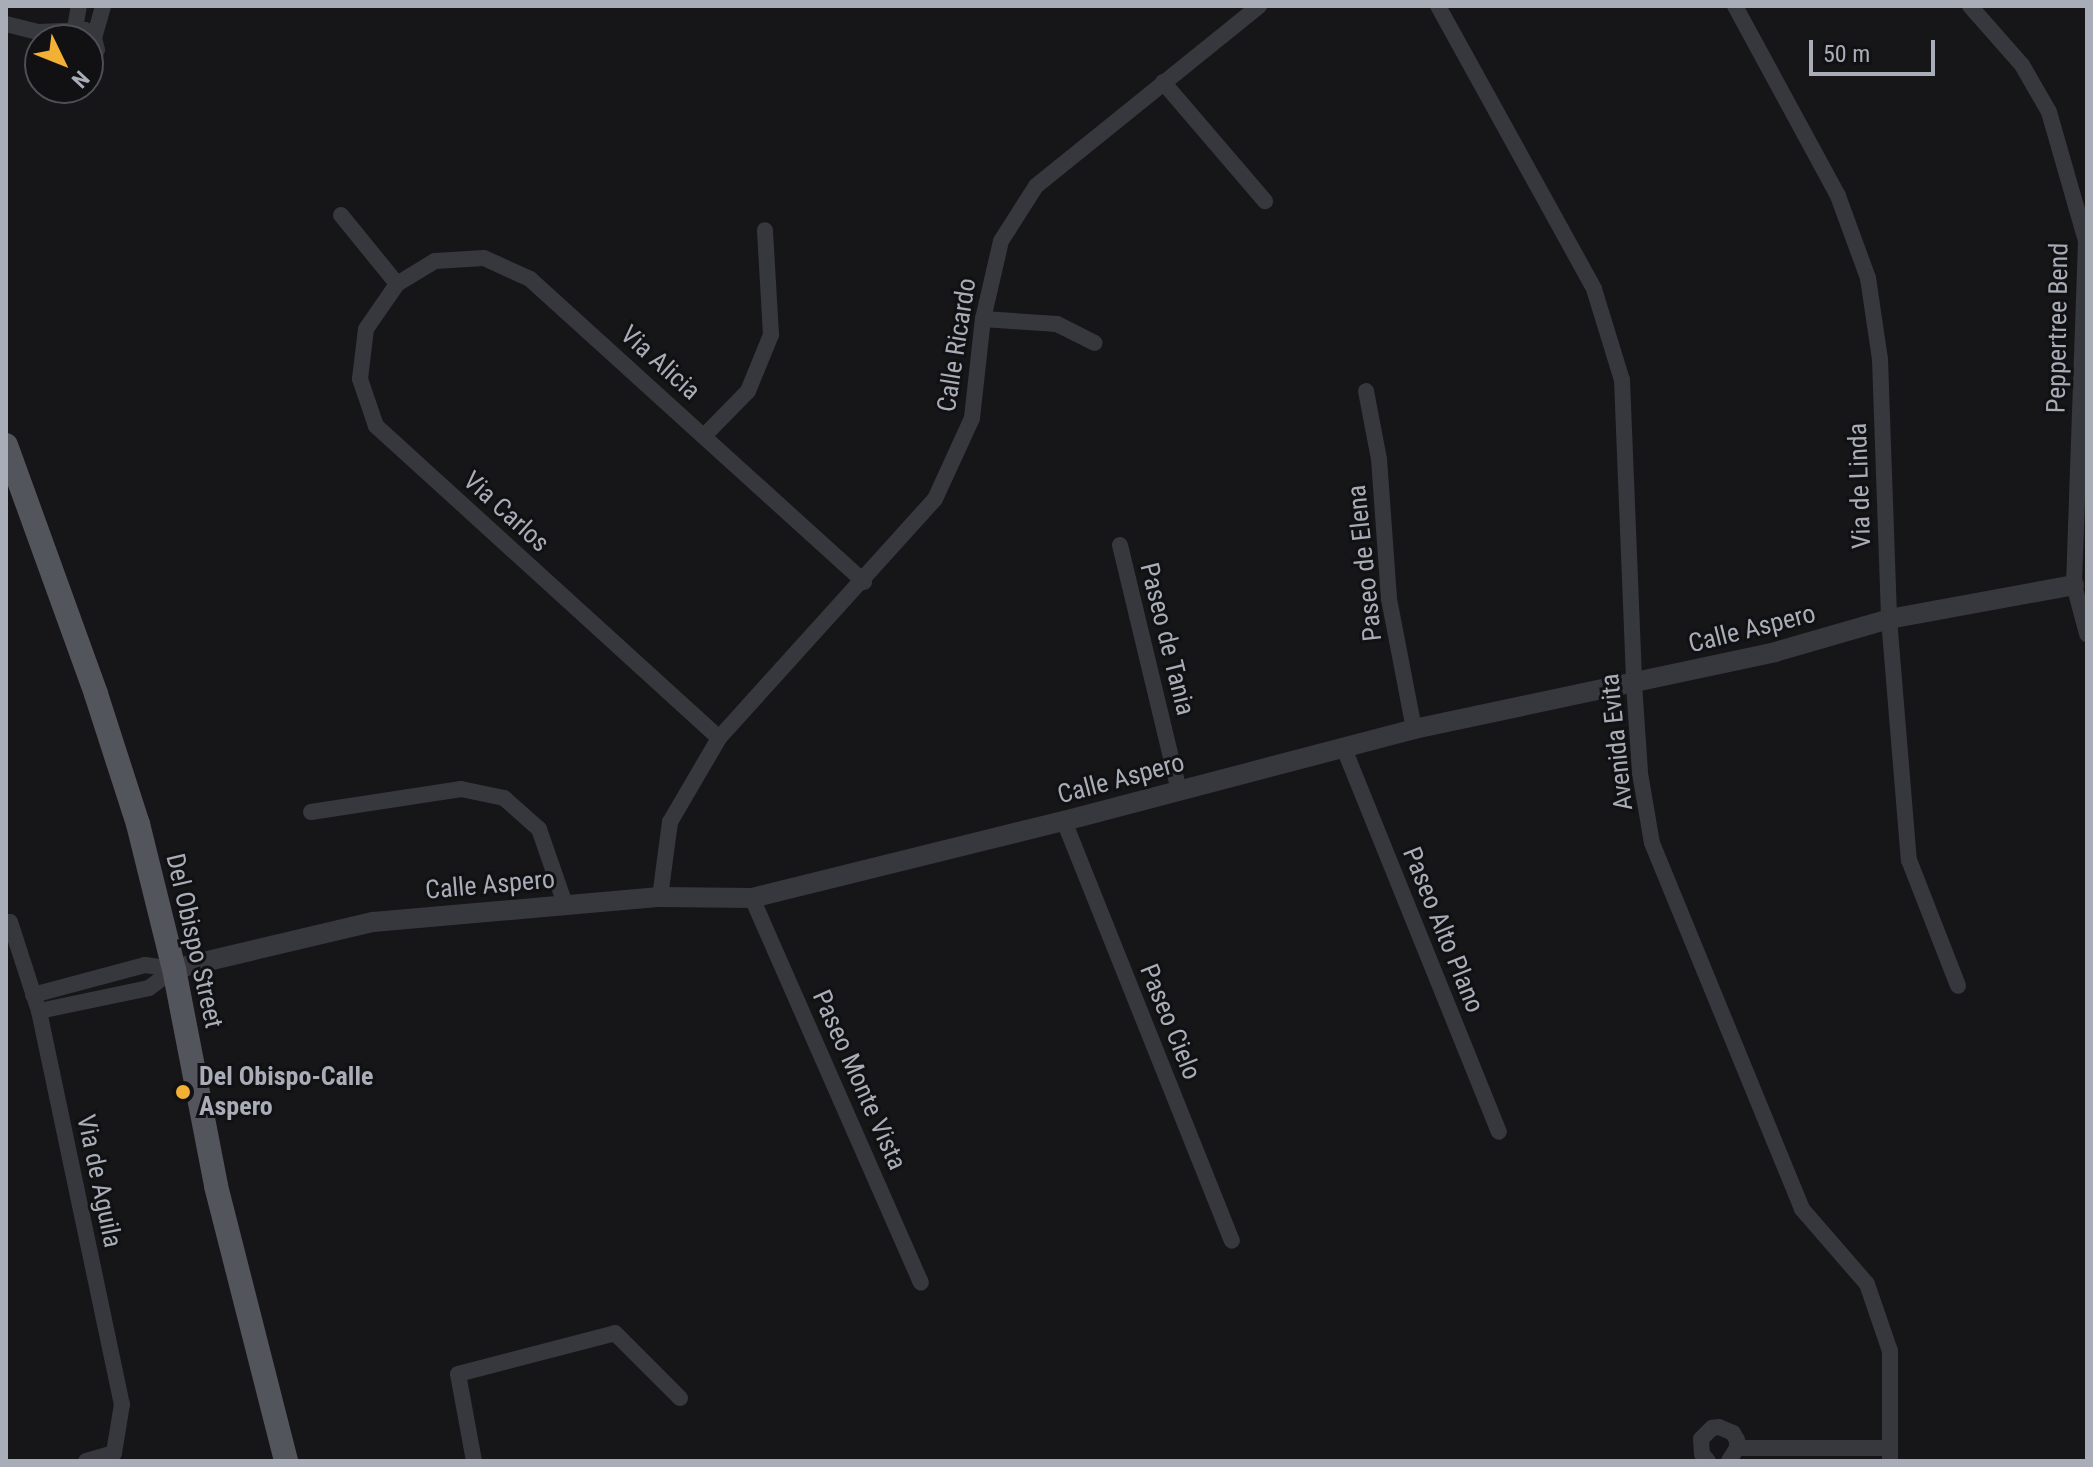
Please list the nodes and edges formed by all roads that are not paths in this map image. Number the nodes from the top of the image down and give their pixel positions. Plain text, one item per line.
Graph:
1 (1259, 6) edge
2 (1438, 6) edge
3 (1735, 6) edge
4 (1970, 6) edge
5 (1163, 82) junction
6 (1265, 201) dead end
7 (341, 215) dead end
8 (765, 230) dead end
9 (397, 284) junction
10 (983, 319) junction
11 (1095, 343) dead end
12 (1366, 391) dead end
13 (704, 436) junction
14 (6, 445) edge
15 (1120, 545) dead end
16 (864, 582) junction
17 (2074, 585) junction
18 (1889, 619) junction
19 (2087, 634) edge
20 (1634, 684) junction
21 (1414, 729) junction
22 (719, 738) junction
23 (1343, 746) junction
24 (1179, 790) junction
25 (311, 812) dead end
26 (1064, 821) junction
27 (660, 897) junction
28 (752, 898) junction
29 (565, 904) junction
30 (8, 922) edge
31 (174, 969) junction
32 (1958, 986) dead end
33 (36, 1003) junction
34 (1499, 1132) dead end
35 (1232, 1241) dead end
36 (921, 1283) dead end
37 (680, 1398) dead end
38 (1890, 1454) edge
39 (1733, 1455) edge
40 (86, 1461) edge
41 (286, 1461) edge
42 (474, 1461) edge
43 (1708, 1461) edge

1 - 5 street, Calle Ricardo
2 - 20 street, Avenida Evita
3 - 18 street, Via de Linda
4 - 17 street, Peppertree Bend
5 - 6 street
5 - 10 street, Calle Ricardo
7 - 9 street
8 - 13 street
9 - 13 street, Via Alicia
9 - 22 street, Via Carlos
10 - 11 street
10 - 16 street, Calle Ricardo
12 - 21 street, Paseo de Elena
13 - 16 street, Via Alicia
14 - 31 main road, Del Obispo Street
15 - 24 street, Paseo de Tania
16 - 22 street, Calle Ricardo
17 - 18 street, Calle Aspero
17 - 19 street, Peppertree Bend
18 - 20 street, Calle Aspero
18 - 32 street, Via de Linda
20 - 21 street, Calle Aspero
20 - 38 street, Avenida Evita
21 - 23 street, Calle Aspero
22 - 27 street, Calle Ricardo
23 - 24 street, Calle Aspero
23 - 34 street, Paseo Alto Plano
24 - 26 street, Calle Aspero
25 - 29 street
26 - 28 street, Calle Aspero
26 - 35 street, Paseo Cielo
27 - 28 street, Calle Aspero
27 - 29 street, Calle Aspero
28 - 36 street, Paseo Monte Vista
29 - 31 street, Calle Aspero
30 - 33 street, Via de Aguila
31 - 33 street, Calle Aspero
31 - 41 main road, Del Obispo Street
33 - 40 street, Via de Aguila
37 - 42 street
38 - 39 street
39 - 43 street

